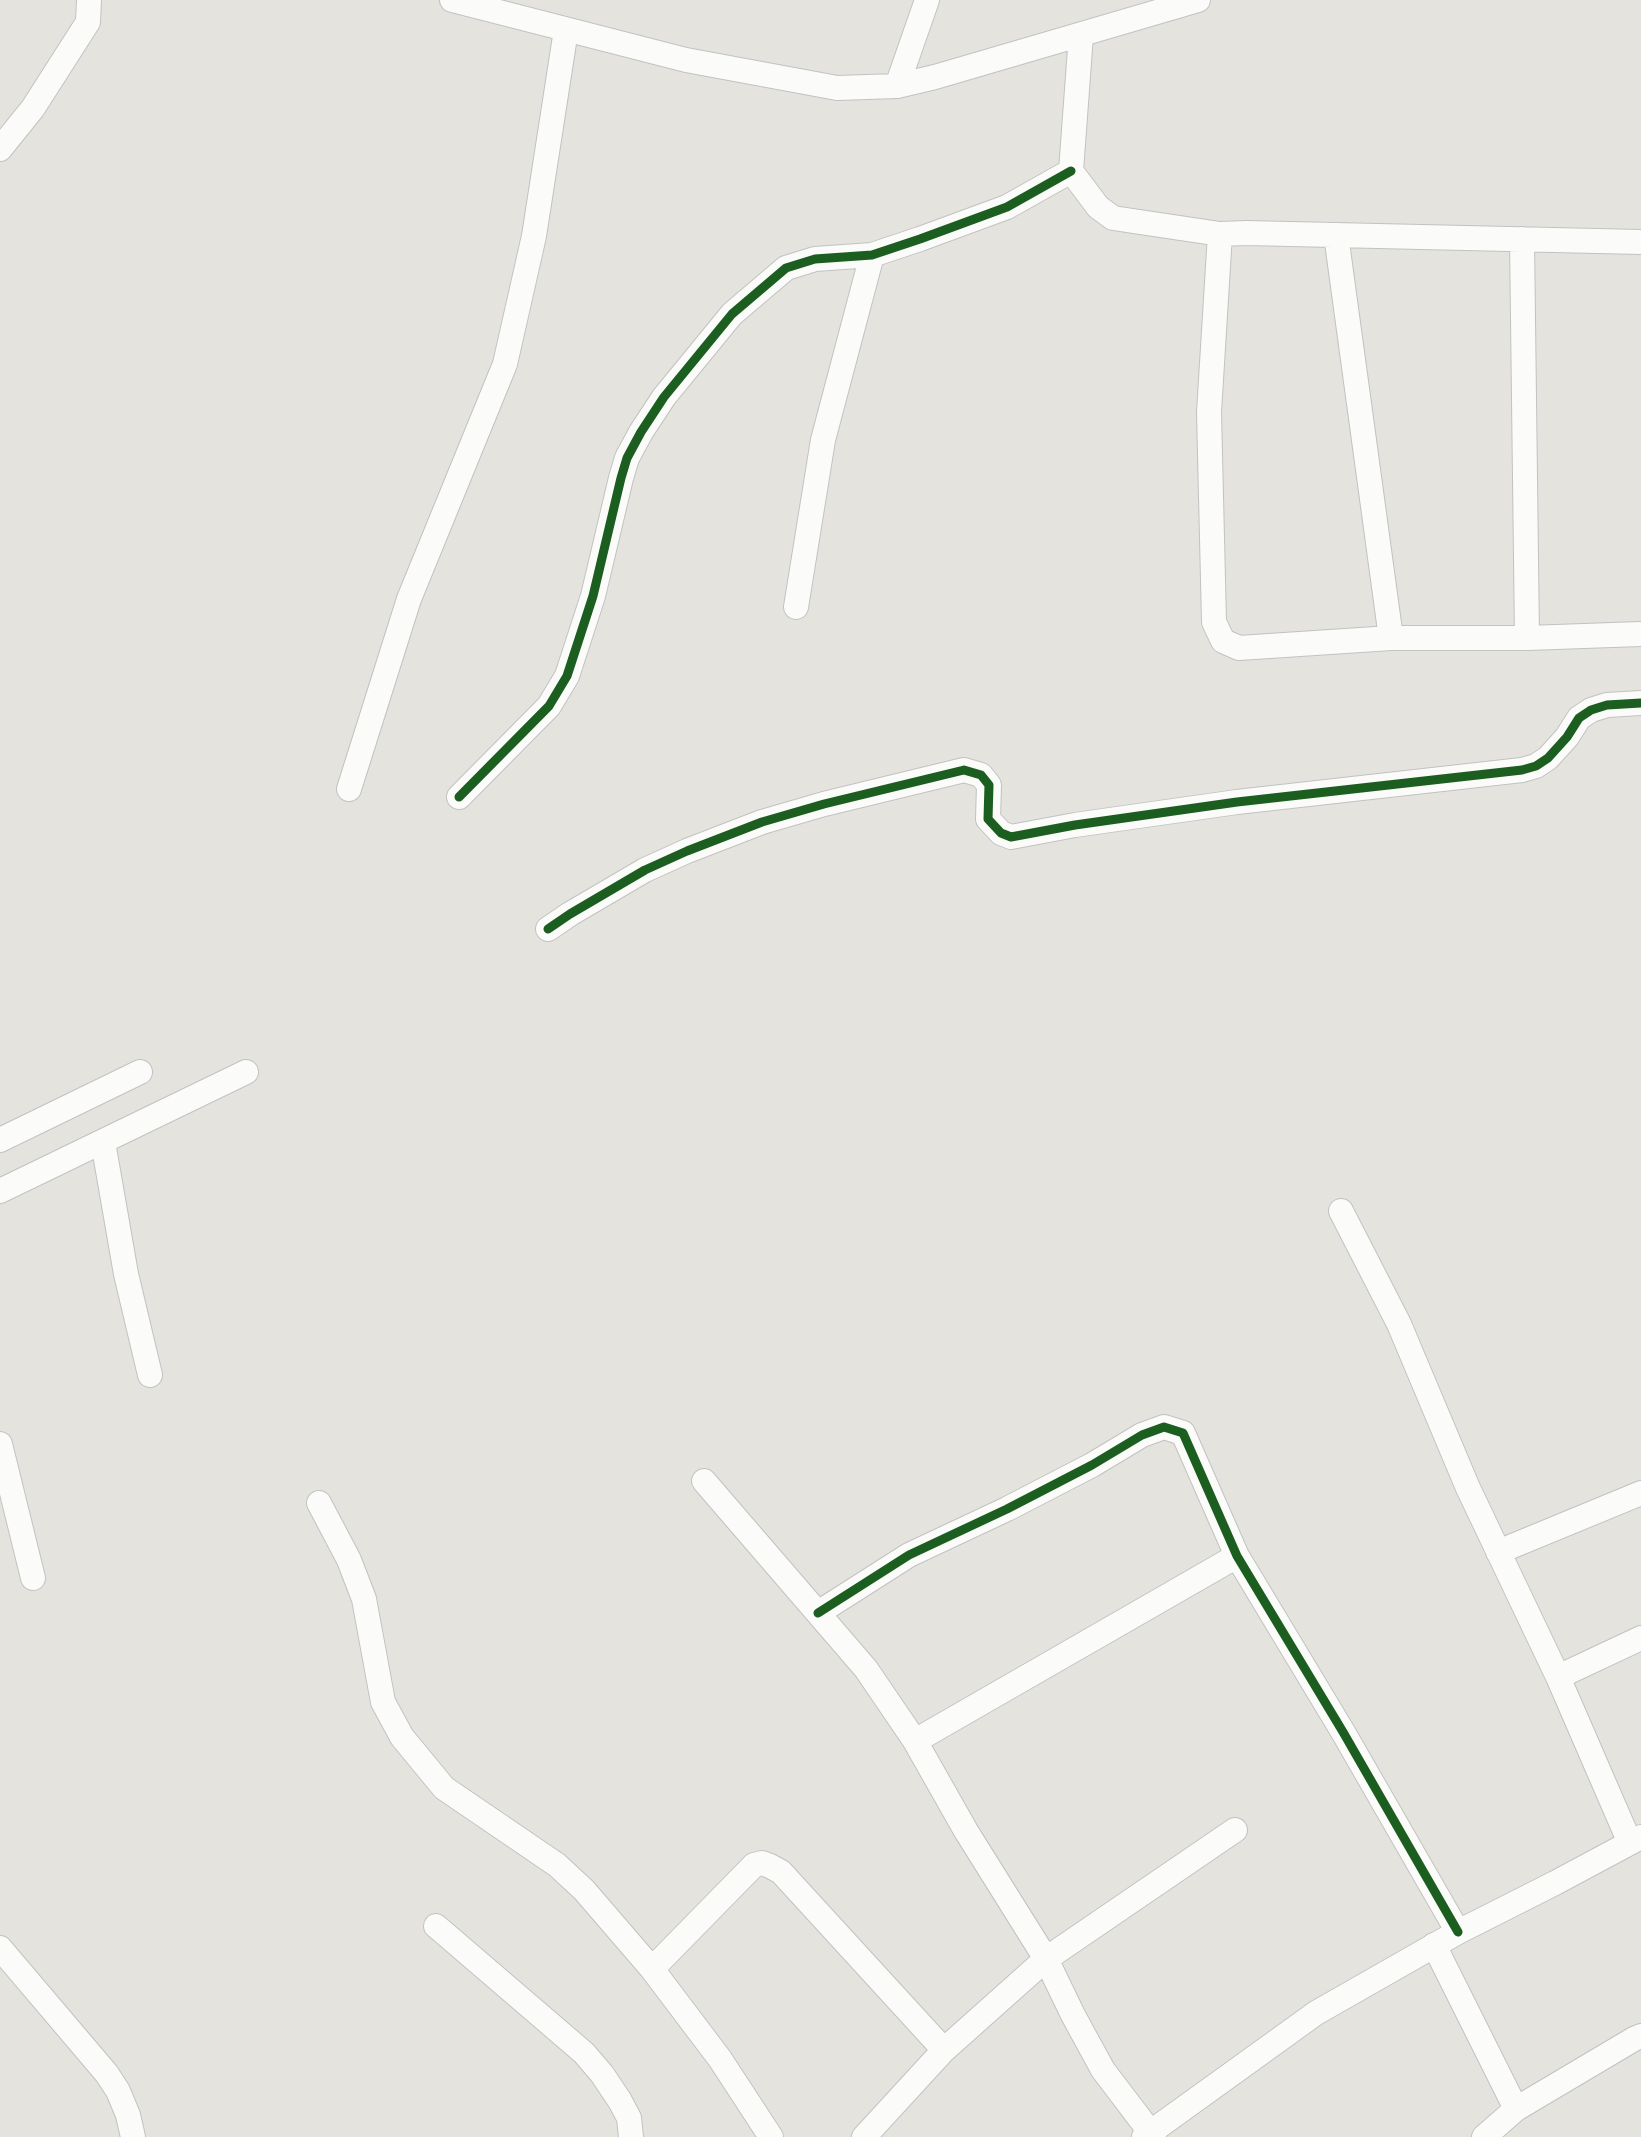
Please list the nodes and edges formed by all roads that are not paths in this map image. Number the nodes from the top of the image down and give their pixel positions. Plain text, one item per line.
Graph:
1 (89, 0) edge
2 (452, 0) edge
3 (927, 0) edge
4 (1198, 0) edge
5 (566, 30) junction
6 (1081, 35) junction
7 (897, 86) junction
8 (0, 149) edge
9 (1071, 171) junction
10 (1220, 234) junction
11 (1336, 235) junction
12 (1522, 239) junction
13 (1641, 242) edge
14 (872, 255) junction
15 (796, 607) dead end
16 (1641, 634) edge
17 (1391, 638) junction
18 (1527, 638) junction
19 (1641, 703) edge
20 (349, 789) dead end
21 (459, 797) dead end
22 (548, 929) dead end
23 (140, 1072) dead end
24 (246, 1072) dead end
25 (0, 1140) edge
26 (103, 1142) junction
27 (0, 1191) edge
28 (1341, 1211) dead end
29 (150, 1375) dead end
30 (0, 1444) edge
31 (704, 1481) dead end
32 (1641, 1493) edge
33 (319, 1503) dead end
34 (1498, 1552) junction
35 (1237, 1556) junction
36 (33, 1578) dead end
37 (818, 1612) junction
38 (1641, 1638) edge
39 (1558, 1677) junction
40 (915, 1741) junction
41 (1235, 1830) dead end
42 (1635, 1840) edge
43 (436, 1926) dead end
44 (1458, 1932) junction
45 (1434, 1945) junction
46 (0, 1948) edge
47 (1046, 1959) junction
48 (652, 1969) junction
49 (1641, 2037) edge
50 (944, 2050) junction
51 (1516, 2109) junction
52 (1150, 2135) edge
53 (133, 2137) edge
54 (631, 2137) edge
55 (771, 2137) edge
56 (864, 2137) edge
57 (1484, 2137) edge

1 - 8 street
2 - 5 street
3 - 7 street
4 - 6 street
5 - 7 street
5 - 20 street
6 - 7 street
6 - 9 street
9 - 10 street
9 - 14 street
10 - 11 street
10 - 17 street
11 - 12 street
11 - 17 street
12 - 13 street
12 - 18 street
14 - 15 street
14 - 21 street
16 - 18 street
17 - 18 street
19 - 22 street
23 - 25 street
24 - 26 street
26 - 27 street
26 - 29 street
28 - 34 street
30 - 36 street
31 - 37 street
32 - 34 street
33 - 48 street
34 - 39 street
35 - 37 street
35 - 40 street
35 - 44 street
37 - 40 street
38 - 39 street
39 - 42 street
40 - 47 street
41 - 47 street
42 - 44 street
43 - 54 street
44 - 45 street
45 - 51 street
45 - 52 street
46 - 53 street
47 - 50 street
47 - 52 street
48 - 50 street
48 - 55 street
49 - 51 street
50 - 56 street
51 - 57 street

